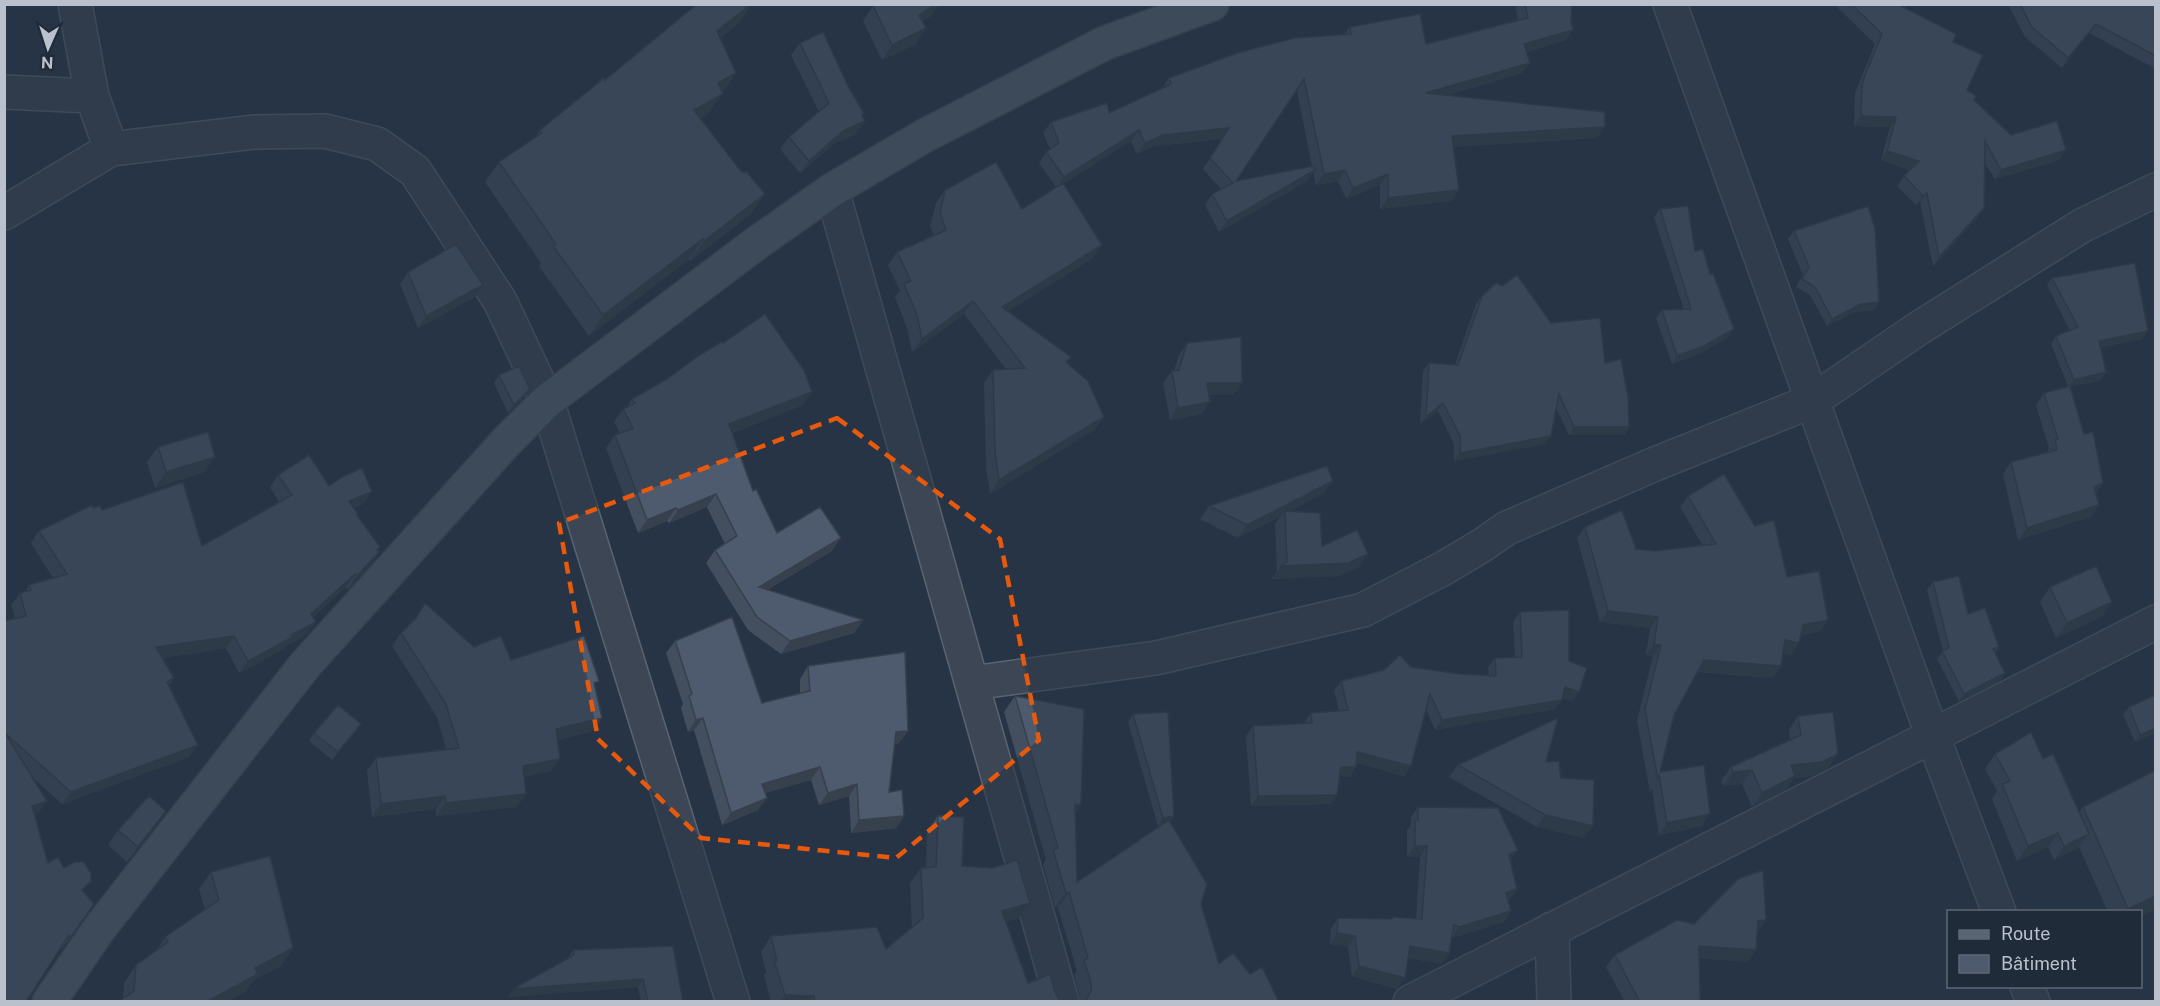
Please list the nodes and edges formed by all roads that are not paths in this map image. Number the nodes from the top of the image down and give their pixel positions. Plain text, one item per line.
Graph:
1 (75, 4) edge
2 (1212, 4) edge
3 (1670, 4) edge
4 (4, 92) edge
5 (92, 96) junction
6 (111, 149) junction
7 (832, 190) junction
8 (2156, 190) edge
9 (4, 213) edge
10 (547, 401) junction
11 (1812, 401) junction
12 (2156, 622) edge
13 (972, 683) junction
14 (1933, 737) junction
15 (1998, 910) edge
16 (1552, 929) junction
17 (49, 1002) edge
18 (732, 1002) edge
19 (1062, 1002) edge
20 (1410, 1002) edge
21 (1554, 1002) edge

1 - 5 street
2 - 7 main road
3 - 11 street
4 - 5 street
5 - 6 street
6 - 9 street
6 - 10 street
7 - 10 main road
7 - 13 street
8 - 11 street
10 - 17 main road
10 - 18 street
11 - 13 street
11 - 14 street
12 - 14 street
13 - 19 street
14 - 15 street
14 - 16 street
16 - 20 street
16 - 21 street

